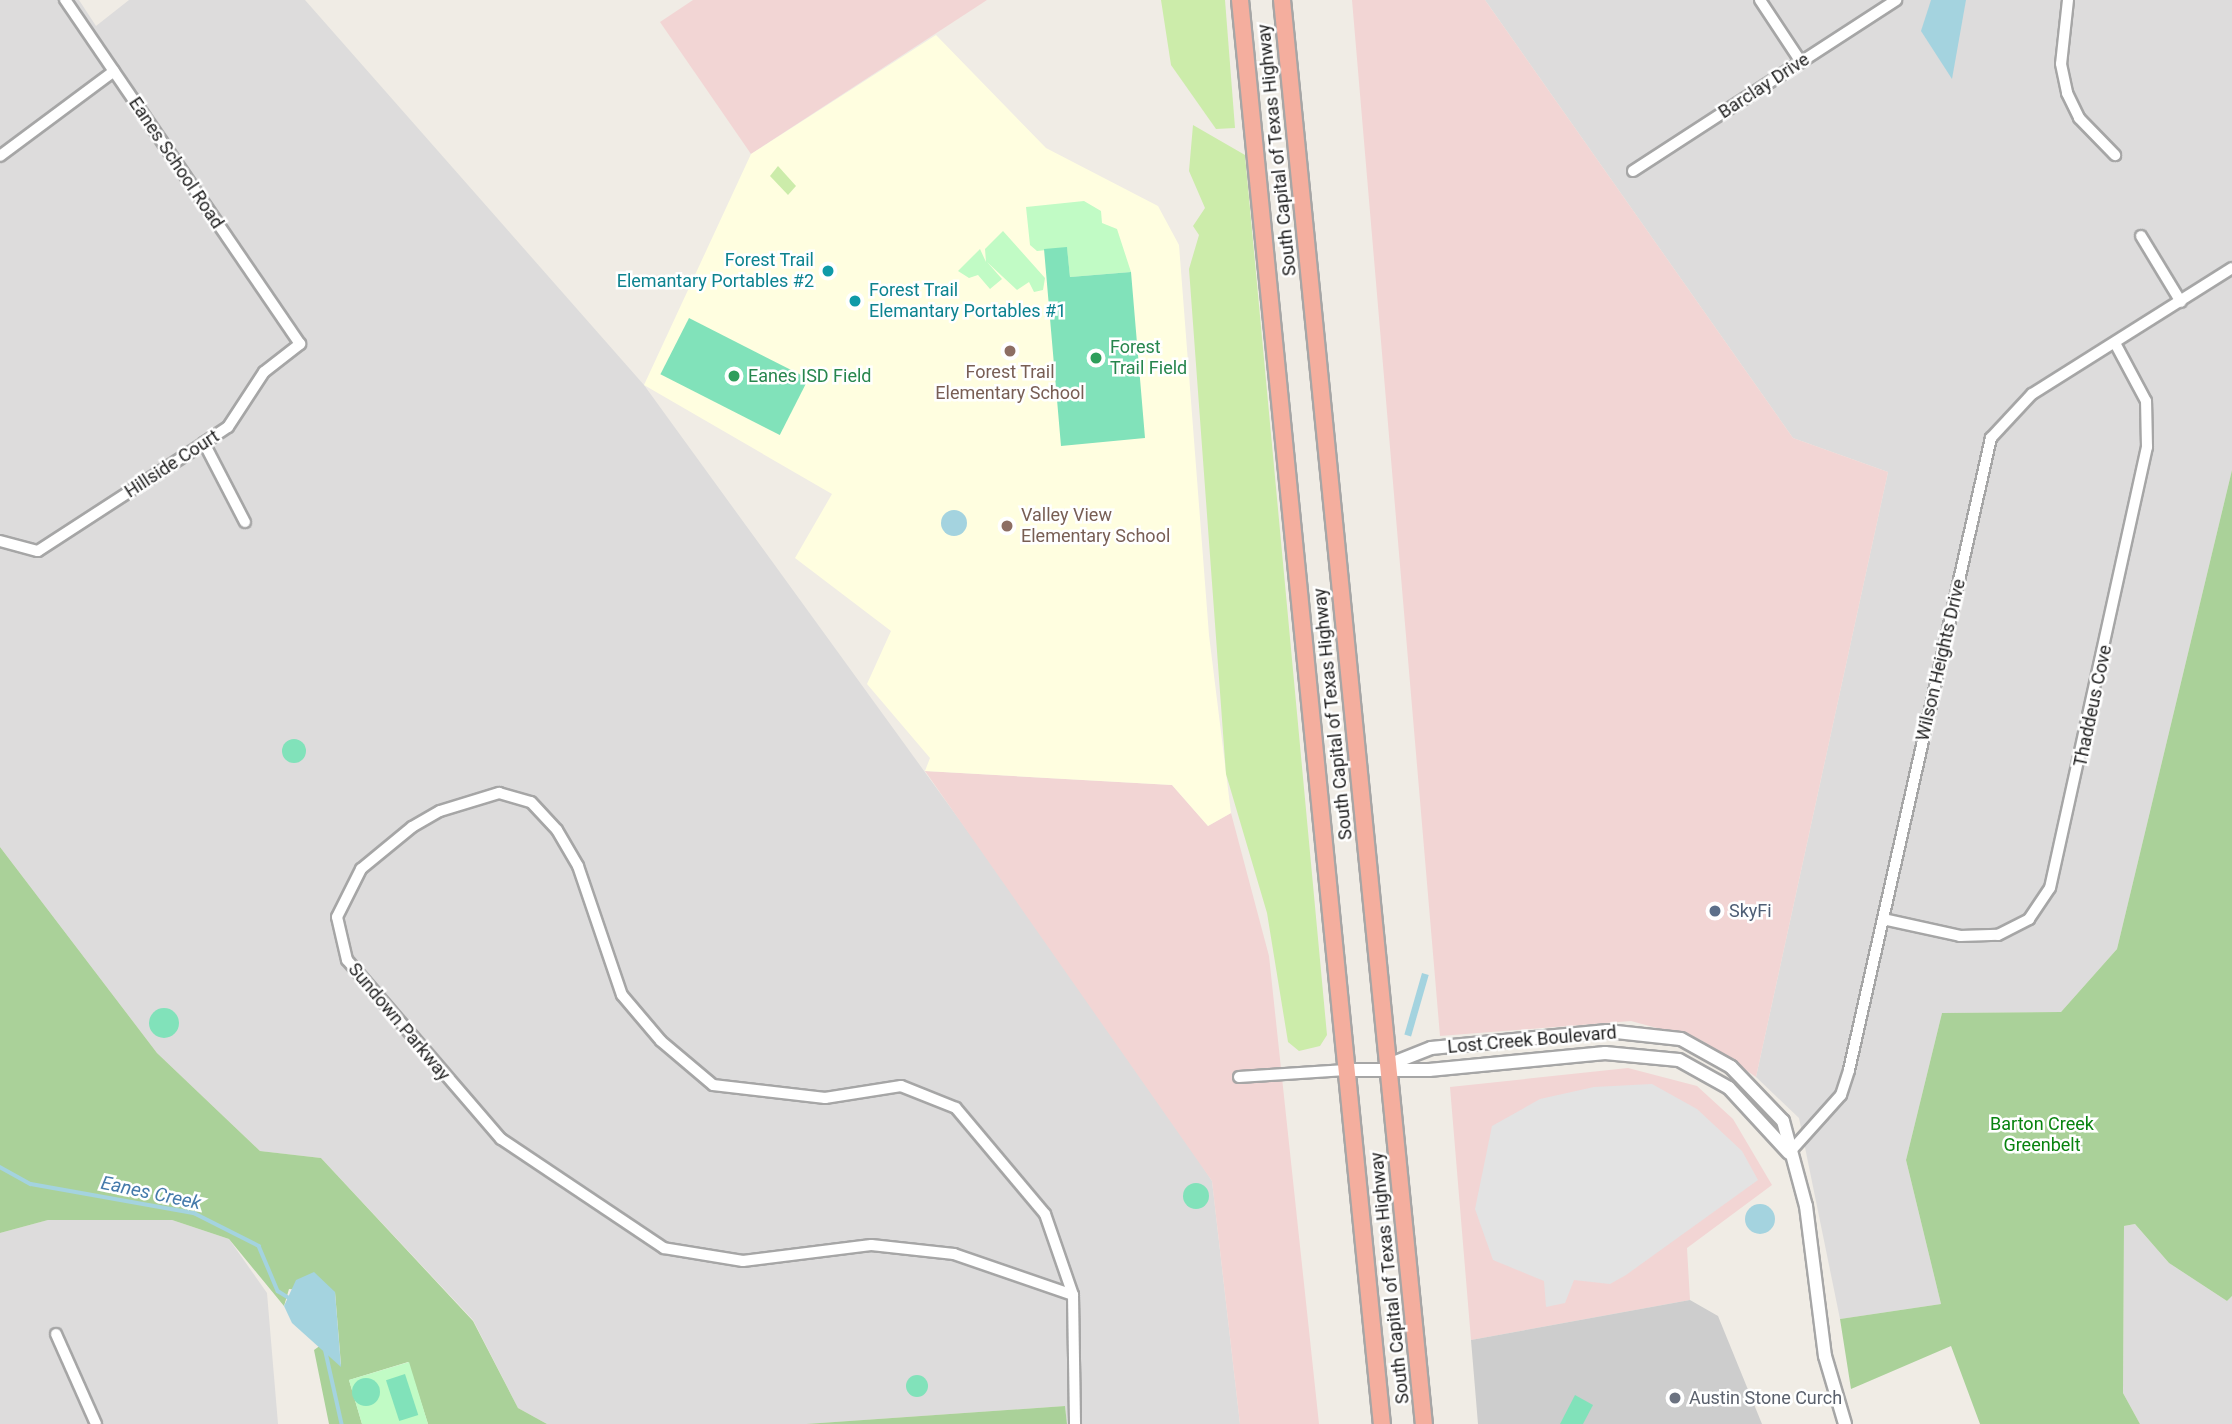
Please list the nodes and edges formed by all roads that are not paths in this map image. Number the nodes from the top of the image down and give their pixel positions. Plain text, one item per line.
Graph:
1 (65, 0) edge
2 (1240, 0) edge
3 (1282, 0) edge
4 (1760, 0) edge
5 (1896, 0) edge
6 (2068, 0) edge
7 (1801, 62) junction
8 (114, 71) junction
9 (2115, 155) dead end
10 (0, 156) edge
11 (1633, 171) dead end
12 (2141, 236) dead end
13 (2232, 268) edge
14 (2181, 302) junction
15 (288, 326) joint
16 (2115, 343) junction
17 (204, 443) junction
18 (244, 522) dead end
19 (0, 541) edge
20 (1883, 919) junction
21 (1388, 1065) junction
22 (1346, 1070) junction
23 (1239, 1077) dead end
24 (1789, 1153) junction
25 (1073, 1295) junction
26 (55, 1335) dead end
27 (96, 1424) edge
28 (1076, 1424) edge
29 (1382, 1424) edge
30 (1424, 1424) edge
31 (1845, 1424) edge

1 - 8 street, Eanes School Road
2 - 22 highway, South Capital of Texas Highway
3 - 21 highway, South Capital of Texas Highway
4 - 7 street
5 - 7 street, Barclay Drive
6 - 9 street
7 - 11 street, Barclay Drive
8 - 10 street
8 - 15 street, Eanes School Road
12 - 14 street
13 - 14 street, Wilson Heights Drive
14 - 16 street, Wilson Heights Drive
15 - 17 street, Hillside Court
16 - 20 street, Wilson Heights Drive
16 - 20 street, Thaddeus Cove
17 - 18 street
17 - 19 street, Hillside Court
20 - 24 street, Wilson Heights Drive
21 - 22 street, Lost Creek Boulevard
21 - 24 street, Lost Creek Boulevard
21 - 24 street, Lost Creek Boulevard
21 - 30 highway, South Capital of Texas Highway
22 - 23 street, Lost Creek Boulevard
22 - 29 highway, South Capital of Texas Highway
24 - 31 street, Lost Creek Boulevard
25 - 25 street, Sundown Parkway
25 - 28 street, Sundown Parkway
26 - 27 street

